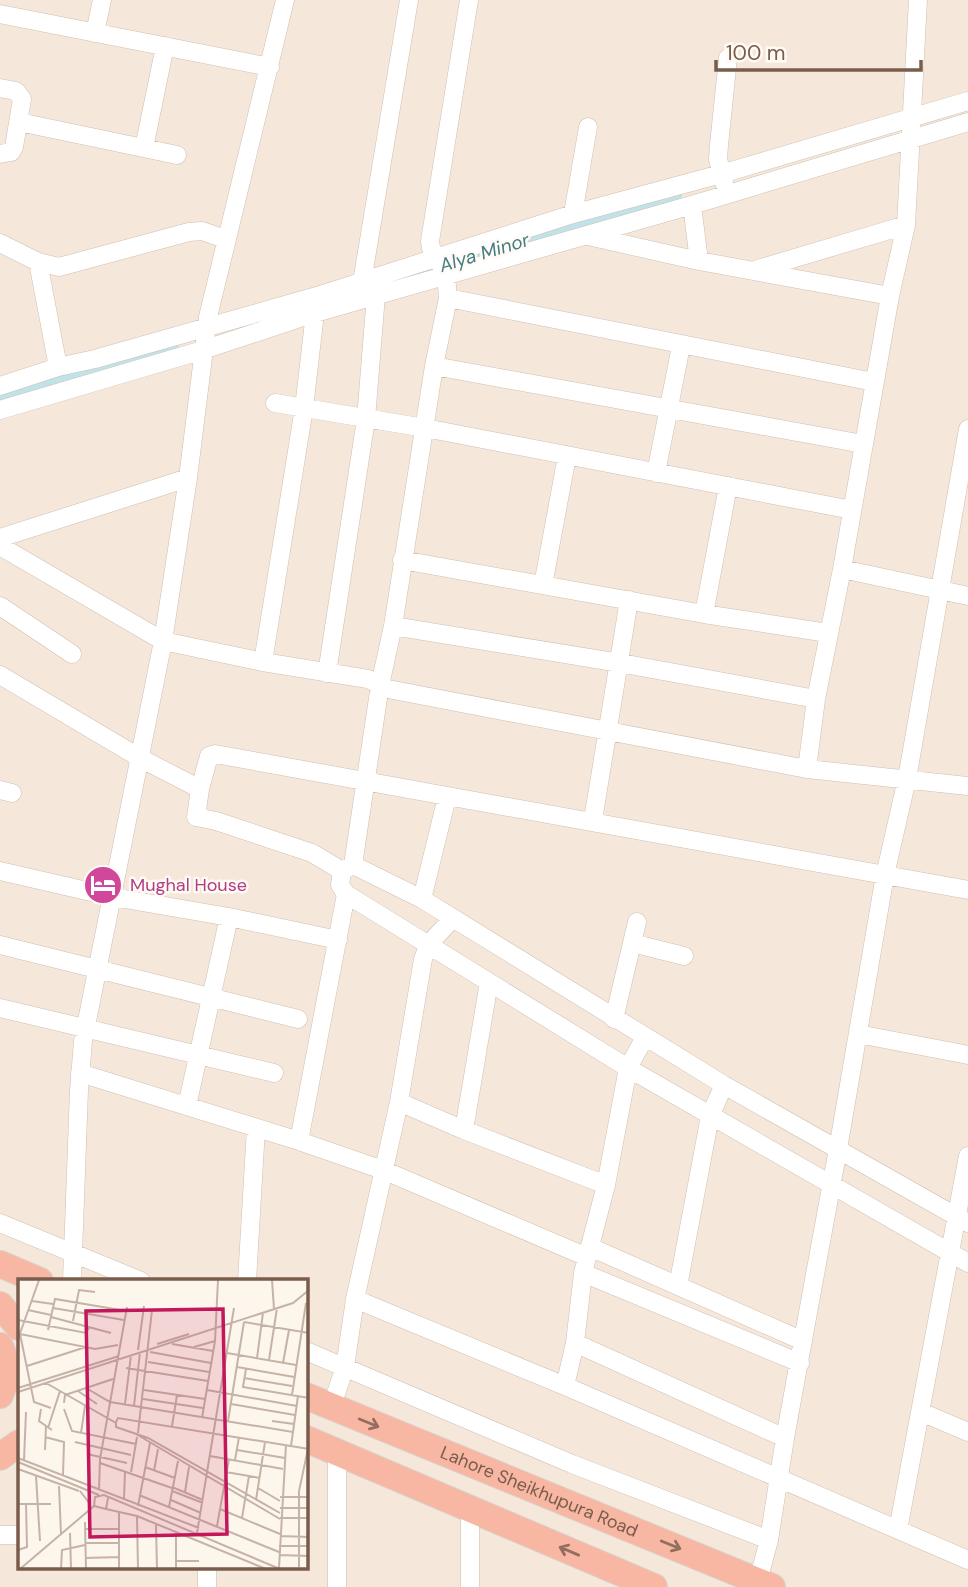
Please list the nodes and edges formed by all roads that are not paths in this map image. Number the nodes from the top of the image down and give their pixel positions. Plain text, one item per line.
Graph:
1 (102, 0) edge
2 (409, 0) edge
3 (469, 0) edge
4 (918, 0) edge
5 (281, 1) edge
6 (0, 14) edge
7 (95, 33) junction
8 (165, 46) junction
9 (728, 58) dead end
10 (270, 68) junction
11 (0, 88) edge
12 (968, 101) edge
13 (911, 117) junction
14 (19, 122) junction
15 (968, 122) edge
16 (588, 127) dead end
17 (910, 139) junction
18 (144, 148) junction
19 (0, 154) edge
20 (177, 155) dead end
21 (724, 184) junction
22 (692, 205) junction
23 (573, 214) junction
24 (906, 225) junction
25 (584, 235) junction
26 (225, 239) junction
27 (2, 245) edge
28 (436, 258) junction
29 (699, 261) junction
30 (38, 262) junction
31 (754, 270) junction
32 (446, 274) junction
33 (362, 282) junction
34 (376, 295) junction
35 (890, 296) junction
36 (448, 298) junction
37 (315, 313) junction
38 (206, 327) junction
39 (681, 346) junction
40 (202, 350) junction
41 (58, 366) junction
42 (434, 366) junction
43 (874, 382) junction
44 (0, 386) edge
45 (275, 403) dead end
46 (304, 408) junction
47 (668, 409) junction
48 (0, 410) edge
49 (366, 419) junction
50 (425, 428) junction
51 (968, 429) edge
52 (863, 444) junction
53 (566, 456) junction
54 (656, 473) junction
55 (188, 478) junction
56 (728, 486) junction
57 (852, 510) junction
58 (0, 538) edge
59 (0, 546) edge
60 (402, 560) junction
61 (842, 569) junction
62 (543, 585) junction
63 (939, 590) junction
64 (968, 596) edge
65 (629, 600) junction
66 (0, 606) edge
67 (704, 614) junction
68 (393, 626) junction
69 (828, 633) junction
70 (163, 641) junction
71 (72, 654) dead end
72 (263, 662) junction
73 (620, 663) junction
74 (327, 673) junction
75 (0, 675) edge
76 (380, 685) junction
77 (816, 699) junction
78 (609, 731) junction
79 (140, 758) junction
80 (807, 769) junction
81 (907, 779) junction
82 (367, 780) junction
83 (968, 786) edge
84 (200, 789) junction
85 (447, 797) junction
86 (593, 820) junction
87 (347, 868) junction
88 (0, 871) edge
89 (884, 875) junction
90 (968, 890) edge
91 (346, 894) junction
92 (113, 897) junction
93 (422, 899) junction
94 (229, 917) junction
95 (453, 918) junction
96 (637, 922) dead end
97 (338, 940) junction
98 (632, 943) junction
99 (429, 944) junction
100 (0, 945) edge
101 (684, 956) dead end
102 (98, 969) junction
103 (489, 982) junction
104 (211, 997) junction
105 (0, 1009) edge
106 (298, 1019) dead end
107 (614, 1019) junction
108 (86, 1029) junction
109 (858, 1034) junction
110 (645, 1037) junction
111 (198, 1055) junction
112 (968, 1055) edge
113 (628, 1068) junction
114 (80, 1073) junction
115 (274, 1073) dead end
116 (724, 1085) junction
117 (399, 1102) junction
118 (187, 1106) junction
119 (710, 1116) junction
120 (256, 1128) junction
121 (464, 1130) junction
122 (299, 1141) junction
123 (838, 1149) junction
124 (968, 1156) edge
125 (383, 1170) junction
126 (832, 1184) junction
127 (606, 1185) junction
128 (963, 1220) edge
129 (0, 1223) edge
130 (951, 1252) junction
131 (75, 1253) junction
132 (586, 1259) junction
133 (968, 1263) edge
134 (0, 1264) edge
135 (35, 1279) edge
136 (72, 1279) edge
137 (136, 1279) edge
138 (247, 1279) edge
139 (678, 1286) junction
140 (355, 1299) junction
141 (0, 1304) edge
142 (18, 1326) edge
143 (803, 1341) junction
144 (575, 1343) junction
145 (0, 1346) edge
146 (308, 1352) edge
147 (800, 1363) junction
148 (345, 1367) junction
149 (565, 1386) junction
150 (18, 1392) edge
151 (0, 1395) edge
152 (308, 1397) edge
153 (0, 1408) edge
154 (331, 1408) junction
155 (921, 1412) junction
156 (968, 1432) edge
157 (785, 1438) junction
158 (308, 1439) edge
159 (18, 1444) edge
160 (337, 1450) junction
161 (0, 1457) edge
162 (780, 1479) junction
163 (470, 1509) junction
164 (898, 1531) junction
165 (0, 1535) edge
166 (18, 1535) edge
167 (769, 1540) junction
168 (968, 1560) edge
169 (608, 1577) edge
170 (765, 1584) edge
171 (337, 1587) edge
172 (470, 1587) edge
173 (654, 1587) edge

1 - 7 street
2 - 33 street
3 - 28 street
4 - 13 street
5 - 10 street
6 - 7 street
7 - 8 street
8 - 10 street
8 - 18 street
9 - 21 street
10 - 26 street
11 - 14 street
12 - 13 street
13 - 17 street
13 - 21 street
14 - 18 street
14 - 19 street
15 - 17 street
16 - 23 street
17 - 21 street
17 - 24 street
18 - 20 street
21 - 22 street
21 - 23 street
22 - 25 street
22 - 29 street
23 - 28 street
24 - 31 street
24 - 35 street
25 - 29 street
25 - 32 street
26 - 30 street
26 - 38 street
27 - 30 street
28 - 32 street
28 - 33 street
29 - 31 street
30 - 41 street
31 - 35 street
32 - 34 street
32 - 36 street
33 - 38 street
34 - 37 street
34 - 49 street
35 - 43 street
36 - 39 street
36 - 42 street
37 - 40 street
37 - 46 street
38 - 40 street
38 - 41 street
39 - 43 street
39 - 47 street
40 - 48 street
40 - 55 street
41 - 44 street
42 - 47 street
42 - 50 street
43 - 52 street
45 - 46 street
46 - 49 street
46 - 72 street
47 - 52 street
47 - 54 street
49 - 50 street
49 - 74 street
50 - 53 street
50 - 60 street
51 - 63 street
52 - 57 street
53 - 54 street
53 - 62 street
54 - 56 street
55 - 58 street
55 - 70 street
56 - 57 street
56 - 67 street
57 - 61 street
59 - 70 street
60 - 62 street
60 - 68 street
61 - 63 street
61 - 69 street
62 - 65 street
63 - 64 street
63 - 81 street
65 - 67 street
65 - 73 street
66 - 71 street
67 - 69 street
68 - 73 street
68 - 76 street
69 - 77 street
70 - 72 street
70 - 79 street
72 - 74 street
73 - 77 street
73 - 78 street
74 - 76 street
75 - 79 street
76 - 78 street
76 - 82 street
77 - 80 street
78 - 80 street
78 - 86 street
79 - 84 street
79 - 92 street
80 - 81 street
81 - 83 street
81 - 89 street
82 - 84 street
82 - 85 street
82 - 87 street
84 - 87 street
85 - 86 street
85 - 93 street
86 - 89 street
87 - 91 street
87 - 93 street
88 - 92 street
89 - 90 street
89 - 109 street
91 - 97 street
91 - 99 street
92 - 94 street
92 - 102 street
93 - 95 street
94 - 97 street
94 - 104 street
95 - 99 street
95 - 107 street
96 - 98 street
97 - 122 street
98 - 101 street
98 - 107 street
99 - 103 street
99 - 117 street
100 - 102 street
102 - 104 street
102 - 108 street
103 - 113 street
103 - 121 street
104 - 106 street
104 - 111 street
105 - 108 street
107 - 110 street
108 - 111 street
108 - 114 street
109 - 112 street
109 - 123 street
110 - 113 street
110 - 116 street
111 - 115 street
111 - 118 street
113 - 119 street
113 - 127 street
114 - 118 street
114 - 131 street
116 - 119 street
116 - 123 street
117 - 121 street
117 - 125 street
118 - 120 street
119 - 126 street
119 - 139 street
120 - 122 street
120 - 138 street
121 - 127 street
122 - 125 street
123 - 126 street
123 - 128 street
124 - 128 street
125 - 132 street
125 - 140 street
126 - 130 street
126 - 143 street
127 - 132 street
128 - 130 street
129 - 131 street
130 - 133 street
130 - 155 street
131 - 136 street
131 - 137 street
132 - 139 street
132 - 144 street
132 - 147 street
134 - 135 highway
139 - 143 street
140 - 148 street
140 - 149 street
141 - 142 highway
143 - 147 street
144 - 149 street
144 - 157 street
145 - 151 highway
146 - 148 street
147 - 157 street
148 - 154 street
148 - 167 street
149 - 162 street
150 - 153 highway
152 - 154 highway, Lahore Sheikhupura Road
154 -> 170 highway, Lahore Sheikhupura Road
155 - 156 street
155 - 164 street
157 - 162 street
158 - 160 highway
159 - 161 highway
160 - 163 highway
160 - 171 street
162 - 164 street
162 - 167 street
169 -> 163 highway
163 - 172 street
164 - 168 street
165 - 166 street
167 - 170 street
169 - 173 highway

